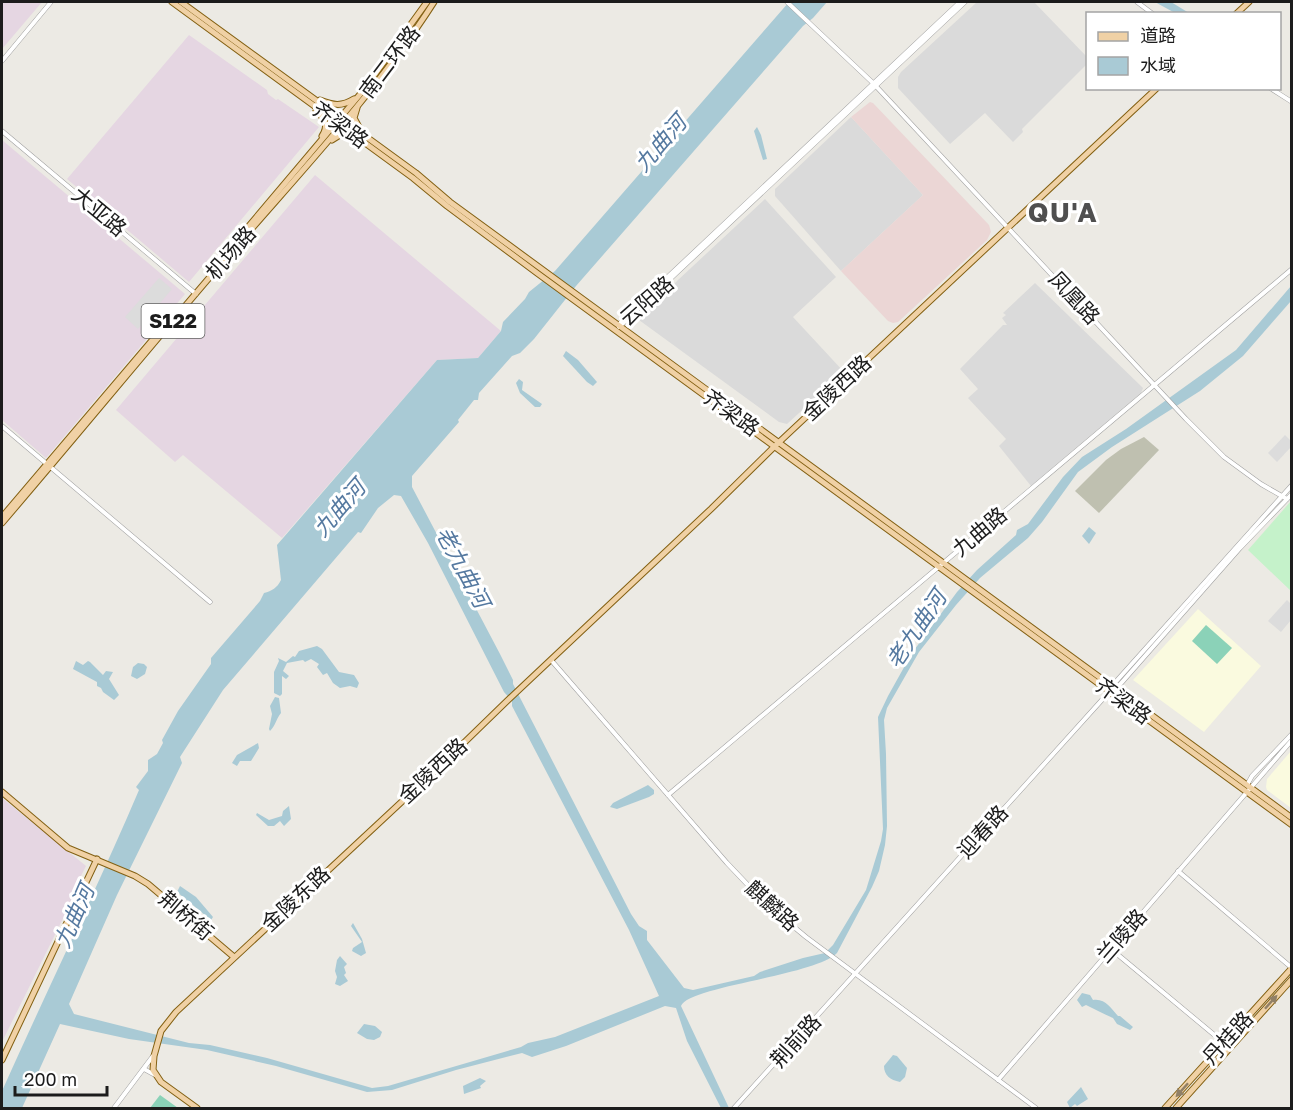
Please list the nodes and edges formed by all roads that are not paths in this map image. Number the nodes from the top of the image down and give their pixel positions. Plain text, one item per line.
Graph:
1 (51, 2) edge
2 (172, 2) edge
3 (181, 2) edge
4 (427, 2) edge
5 (434, 2) edge
6 (787, 2) edge
7 (960, 2) edge
8 (965, 2) edge
9 (1137, 2) edge
10 (424, 11) junction
11 (1150, 12) edge
12 (2, 61) edge
13 (875, 84) junction
14 (1154, 90) edge
15 (1273, 90) edge
16 (359, 98) junction
17 (309, 99) junction
18 (1292, 102) edge
19 (341, 121) junction
20 (2, 131) edge
21 (362, 137) junction
22 (313, 153) junction
23 (1008, 228) junction
24 (1292, 269) edge
25 (194, 293) junction
26 (619, 326) junction
27 (1155, 386) junction
28 (2, 426) edge
29 (777, 444) junction
30 (48, 465) junction
31 (1292, 485) edge
32 (1292, 494) edge
33 (1282, 496) junction
34 (1287, 499) junction
35 (2, 517) edge
36 (2, 523) edge
37 (942, 565) junction
38 (210, 602) dead end
39 (550, 660) junction
40 (1113, 689) junction
41 (1292, 734) edge
42 (1292, 740) edge
43 (1248, 788) junction
44 (2, 792) edge
45 (668, 795) junction
46 (1292, 818) edge
47 (1292, 825) edge
48 (358, 842) joint
49 (99, 860) junction
50 (1178, 871) junction
51 (1111, 949) junction
52 (234, 957) junction
53 (1292, 968) edge
54 (857, 974) junction
55 (1292, 979) edge
56 (1224, 1043) junction
57 (153, 1056) junction
58 (2, 1060) edge
59 (144, 1069) junction
60 (154, 1075) junction
61 (998, 1080) junction
62 (114, 1108) edge
63 (197, 1108) edge
64 (735, 1108) edge
65 (1035, 1108) edge
66 (1165, 1108) edge
67 (1176, 1108) edge

1 - 12 street
2 - 17 main road, 齐梁路
3 - 17 main road, 齐梁路
4 - 10 main road, 南二环路 / S122
5 - 10 main road, 南二环路 / S122
6 - 13 street, 凤凰路
7 - 13 street, 云阳路
8 - 13 street, 云阳路
9 - 11 street
10 - 16 main road, 南二环路 / S122
13 - 23 street, 凤凰路
13 - 26 street, 云阳路
14 - 23 main road, 金陵西路
15 - 18 street
16 - 17 main road
16 - 19 main road, 南二环路 / S122
16 - 21 main road
17 - 19 main road, 齐梁路
17 - 22 main road
19 - 21 main road, 齐梁路
19 - 22 main road, 机场路 / S122
20 - 25 street, 大亚路
21 - 22 main road
21 - 26 main road, 齐梁路
22 - 25 main road, 机场路 / S122
23 - 27 street, 凤凰路
23 - 29 main road, 金陵西路
24 - 27 street, 九曲路
25 - 30 main road, 机场路 / S122
26 - 29 main road, 齐梁路
27 - 33 street, 凤凰路
27 - 37 street, 九曲路
28 - 30 street
29 - 37 main road, 齐梁路
29 - 39 main road, 金陵西路
30 - 35 main road, 机场路 / S122
30 - 36 main road, 机场路 / S122
30 - 38 street
31 - 33 street, 迎春路
32 - 34 street, 迎春路
33 - 34 street, 凤凰路
33 - 40 street, 迎春路
34 - 40 street, 迎春路
37 - 40 main road, 齐梁路
37 - 45 street, 九曲路
39 - 45 street, 麒麟路
39 - 48 main road, 金陵西路
40 - 43 main road, 齐梁路
40 - 54 street, 迎春路
41 - 43 street, 兰陵路
42 - 43 street, 兰陵路
43 - 46 main road, 齐梁路
43 - 47 main road, 齐梁路
43 - 50 street, 兰陵路
44 - 49 main road
45 - 54 street, 麒麟路
48 - 52 main road, 金陵东路
49 - 52 main road, 荆桥街
49 - 58 main road
50 - 51 street, 兰陵路
50 - 53 street
51 - 56 street
51 - 61 street, 兰陵路
52 - 57 main road, 金陵东路
53 - 56 main road, 丹桂路
54 - 61 street, 麒麟路
54 - 64 street, 荆前路
67 -> 55 main road, 丹桂路
56 -> 66 main road, 丹桂路
57 - 59 street
57 - 60 main road
59 - 60 street
59 - 62 street
60 - 63 main road
61 - 65 street, 麒麟路

